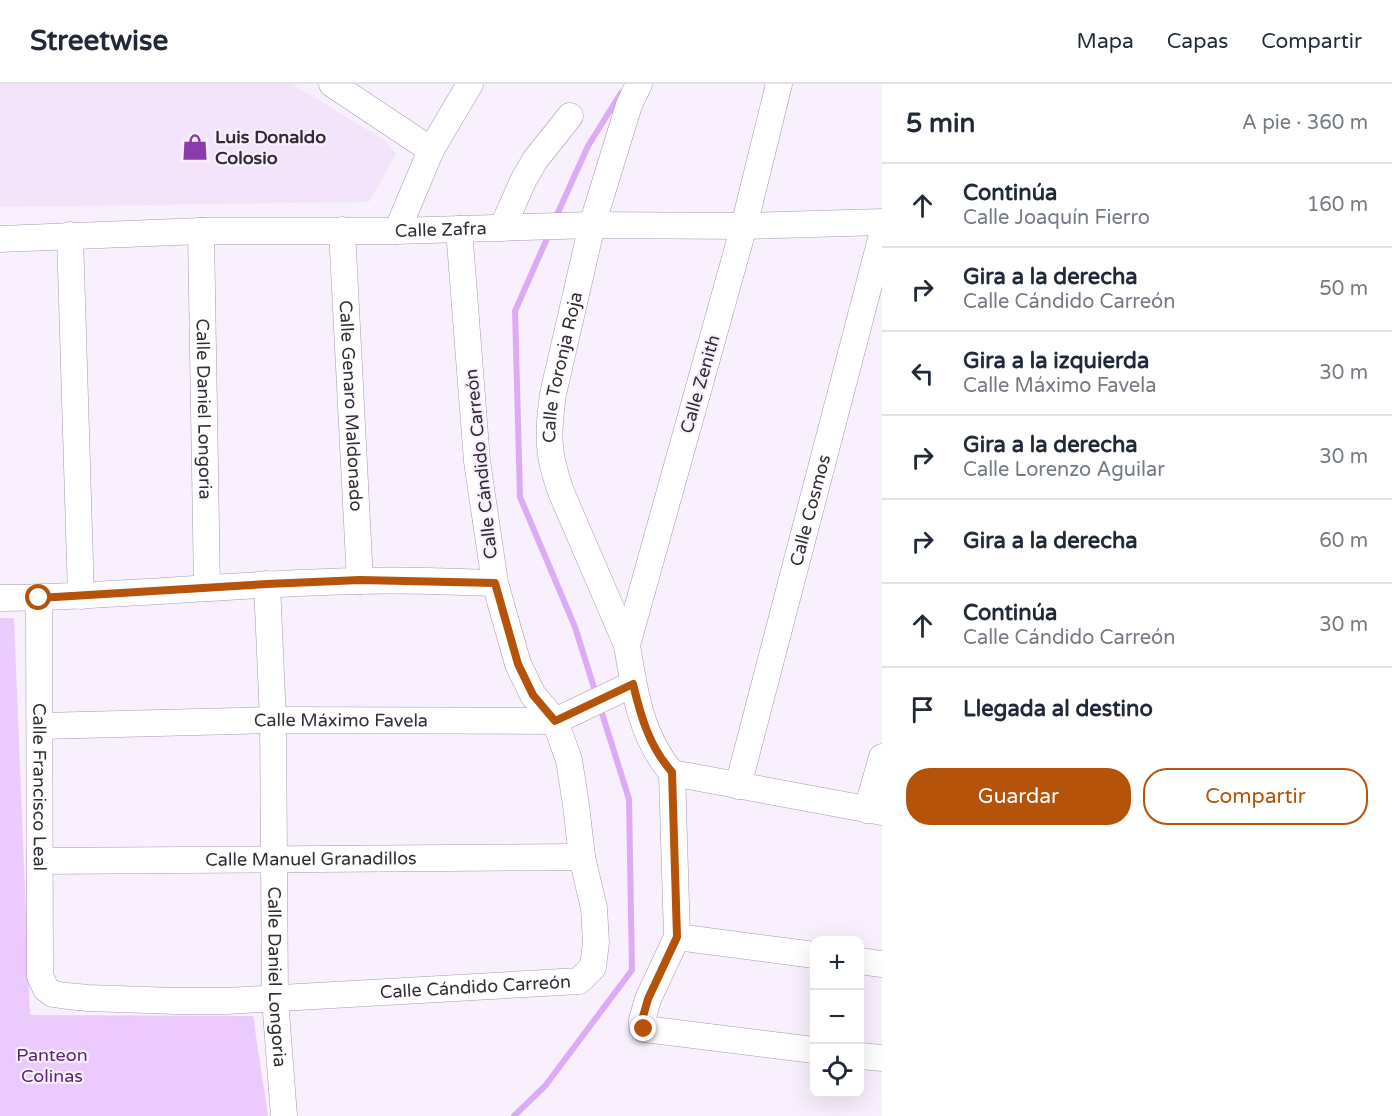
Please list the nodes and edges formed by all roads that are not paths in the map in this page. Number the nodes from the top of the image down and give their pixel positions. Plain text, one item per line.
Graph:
1 (332, 84) edge
2 (470, 84) edge
3 (639, 84) edge
4 (779, 84) edge
5 (570, 116) dead end
6 (431, 150) junction
7 (882, 222) edge
8 (592, 225) junction
9 (744, 226) junction
10 (507, 228) junction
11 (459, 229) junction
12 (342, 230) junction
13 (201, 231) junction
14 (398, 231) junction
15 (70, 235) junction
16 (882, 235) edge
17 (0, 239) edge
18 (360, 580) junction
19 (495, 583) junction
20 (267, 584) junction
21 (207, 588) junction
22 (81, 596) junction
23 (0, 598) edge
24 (39, 598) junction
25 (627, 645) junction
26 (633, 684) junction
27 (564, 716) junction
28 (273, 720) junction
29 (41, 726) junction
30 (882, 757) edge
31 (672, 772) junction
32 (738, 786) junction
33 (875, 811) edge
34 (582, 857) junction
35 (275, 859) junction
36 (41, 861) junction
37 (677, 937) junction
38 (810, 954) edge
39 (864, 962) edge
40 (882, 964) edge
41 (40, 976) joint
42 (275, 999) junction
43 (810, 1050) edge
44 (864, 1056) edge
45 (882, 1058) edge
46 (284, 1116) edge

1 - 6 street
2 - 6 street
3 - 8 street, Calle Toronja Roja
4 - 9 street, Calle Zenith
5 - 10 street
6 - 14 street
7 - 9 street, Calle Zafra
8 - 9 street, Calle Zafra
8 - 10 street, Calle Zafra
8 - 25 street, Calle Toronja Roja
9 - 25 street, Calle Zenith
10 - 11 street, Calle Zafra
11 - 14 street, Calle Zafra
11 - 19 street, Calle Cándido Carreón
12 - 13 street, Calle Zafra
12 - 14 street, Calle Zafra
12 - 18 street, Calle Genaro Maldonado
13 - 15 street, Calle Zafra
13 - 21 street, Calle Daniel Longoria
15 - 17 street, Calle Zafra
15 - 22 street
16 - 32 street, Calle Cosmos
18 - 19 street
18 - 20 street
19 - 27 street, Calle Cándido Carreón
20 - 21 street
20 - 28 street, Calle Daniel Longoria
21 - 22 street
22 - 24 street
23 - 24 street
24 - 29 street, Calle Francisco Leal
25 - 26 street, Calle Zenith
26 - 27 street, Calle Máximo Favela
26 - 31 street, Calle Zenith
27 - 28 street, Calle Máximo Favela
27 - 34 street, Calle Cándido Carreón
28 - 29 street, Calle Máximo Favela
28 - 35 street, Calle Daniel Longoria
29 - 36 street, Calle Francisco Leal
30 - 33 street
31 - 32 street
31 - 37 street
32 - 33 street
34 - 35 street, Calle Manuel Granadillos
34 - 42 street, Calle Cándido Carreón
35 - 36 street, Calle Manuel Granadillos
35 - 42 street, Calle Daniel Longoria
36 - 41 street, Calle Francisco Leal
37 - 38 street
37 - 43 street
39 - 40 street
41 - 42 street, Calle Cándido Carreón
42 - 46 street, Calle Daniel Longoria
44 - 45 street

